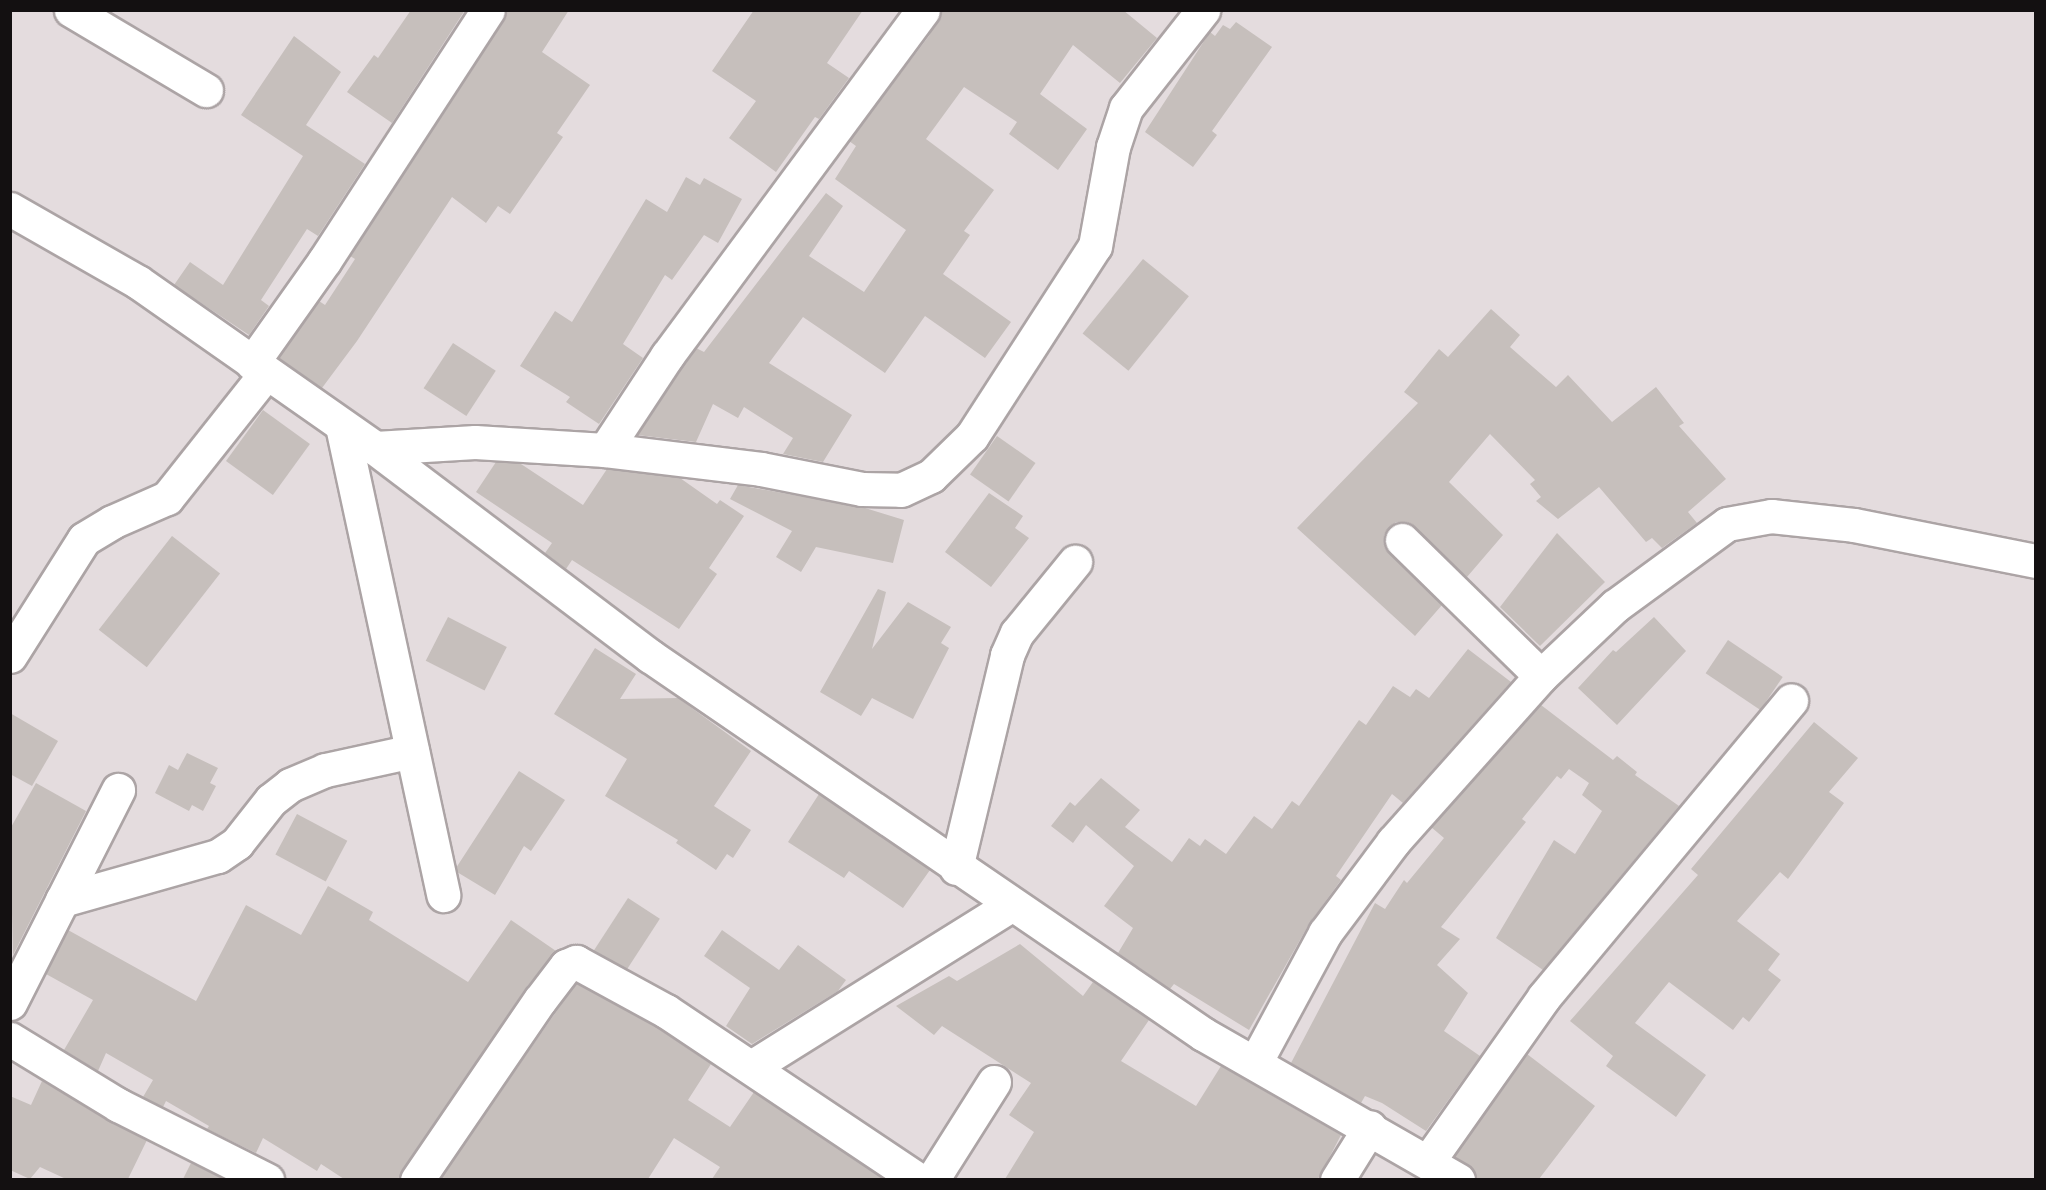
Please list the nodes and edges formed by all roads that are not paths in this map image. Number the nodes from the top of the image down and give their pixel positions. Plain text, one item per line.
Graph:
1 (71, 10) edge
2 (488, 10) edge
3 (923, 10) edge
4 (1203, 10) edge
5 (206, 90) dead end
6 (10, 209) edge
7 (259, 368) junction
8 (342, 426) junction
9 (375, 448) junction
10 (604, 450) junction
11 (1402, 540) dead end
12 (2036, 561) edge
13 (1075, 562) dead end
14 (10, 656) edge
15 (1541, 676) junction
16 (1791, 701) dead end
17 (412, 751) junction
18 (118, 790) dead end
19 (956, 868) junction
20 (443, 895) dead end
21 (62, 900) junction
22 (1011, 905) junction
23 (10, 1003) edge
24 (10, 1039) edge
25 (1255, 1064) junction
26 (753, 1066) junction
27 (994, 1083) dead end
28 (1370, 1127) junction
29 (1429, 1160) junction
30 (267, 1179) edge
31 (417, 1179) edge
32 (918, 1179) edge
33 (932, 1179) edge
34 (1337, 1179) edge
35 (1458, 1179) edge

1 - 5 street
2 - 7 street
3 - 10 street
4 - 10 street
6 - 7 street
7 - 8 street
7 - 14 street
8 - 9 street
8 - 17 street
9 - 10 street
9 - 19 street
11 - 15 street
12 - 15 street
13 - 19 street
15 - 25 street
16 - 29 street
17 - 20 street
17 - 21 street
18 - 21 street
19 - 22 street
21 - 23 street
22 - 25 street
22 - 26 street
24 - 30 street
25 - 28 street
26 - 31 street
26 - 32 street
27 - 33 street
28 - 29 street
28 - 34 street
29 - 35 street

